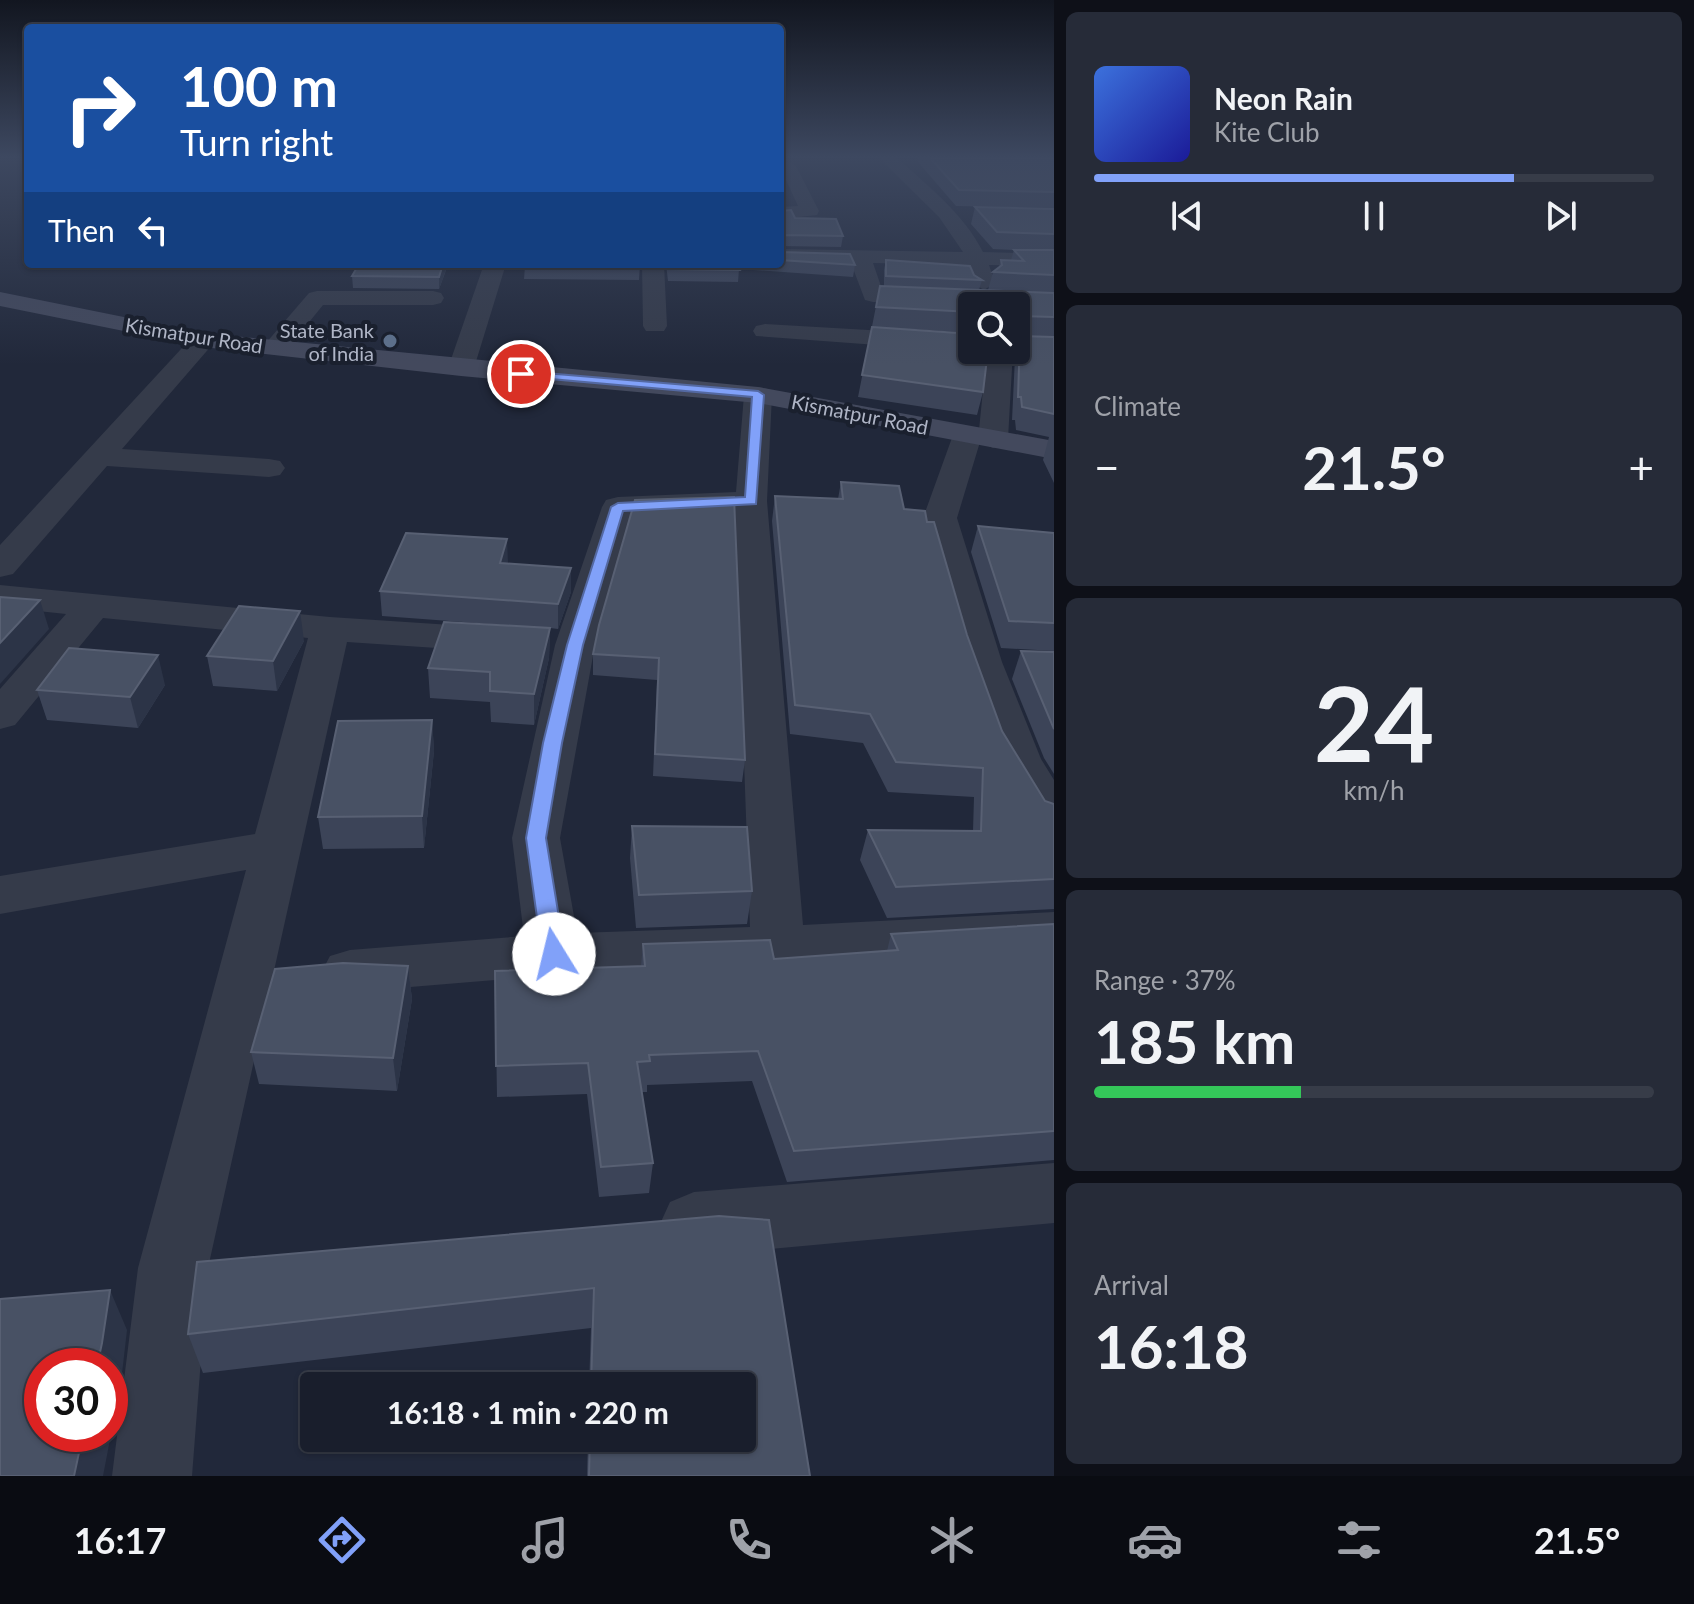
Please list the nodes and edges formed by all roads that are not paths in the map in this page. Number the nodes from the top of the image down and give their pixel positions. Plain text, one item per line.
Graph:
1 (957, 227) edge
2 (784, 255) edge
3 (860, 257) junction
4 (979, 259) junction
5 (1054, 260) edge
6 (494, 268) edge
7 (653, 268) edge
8 (986, 292) edge
9 (433, 298) dead end
10 (0, 299) edge
11 (958, 302) edge
12 (1030, 304) edge
13 (1054, 304) edge
14 (655, 326) dead end
15 (765, 331) dead end
16 (203, 340) junction
17 (958, 343) edge
18 (275, 348) junction
19 (997, 364) edge
20 (461, 368) junction
21 (758, 395) junction
22 (980, 437) junction
23 (1054, 450) edge
24 (97, 456) junction
25 (269, 468) dead end
26 (751, 501) junction
27 (2, 568) edge
28 (93, 606) junction
29 (330, 629) junction
30 (549, 643) junction
31 (982, 662) junction
32 (1025, 664) edge
33 (0, 716) edge
34 (1054, 818) edge
35 (277, 847) junction
36 (0, 895) edge
37 (1054, 932) edge
38 (778, 947) junction
39 (554, 954) junction
40 (280, 977) junction
41 (1054, 1193) edge
42 (629, 1229) edge
43 (152, 1476) edge

1 - 4 street
2 - 3 street
3 - 4 street
3 - 11 street
4 - 5 street
4 - 8 street
6 - 20 street
7 - 14 street
9 - 18 street
10 - 16 street, Kismatpur Road
12 - 13 street
15 - 17 street
16 - 18 street, Kismatpur Road
16 - 24 street
18 - 20 street, Kismatpur Road
19 - 22 street
20 - 21 street, Kismatpur Road
21 - 22 street, Kismatpur Road
21 - 26 street
22 - 23 street, Kismatpur Road
22 - 31 street
24 - 25 street
24 - 27 street
26 - 30 street
26 - 38 street
27 - 28 street
28 - 29 street
28 - 33 street
29 - 30 street
29 - 35 street
30 - 39 street
31 - 32 street
31 - 34 street
35 - 36 street
35 - 40 street
37 - 38 street
38 - 39 street
39 - 40 street
40 - 43 street
41 - 42 street

